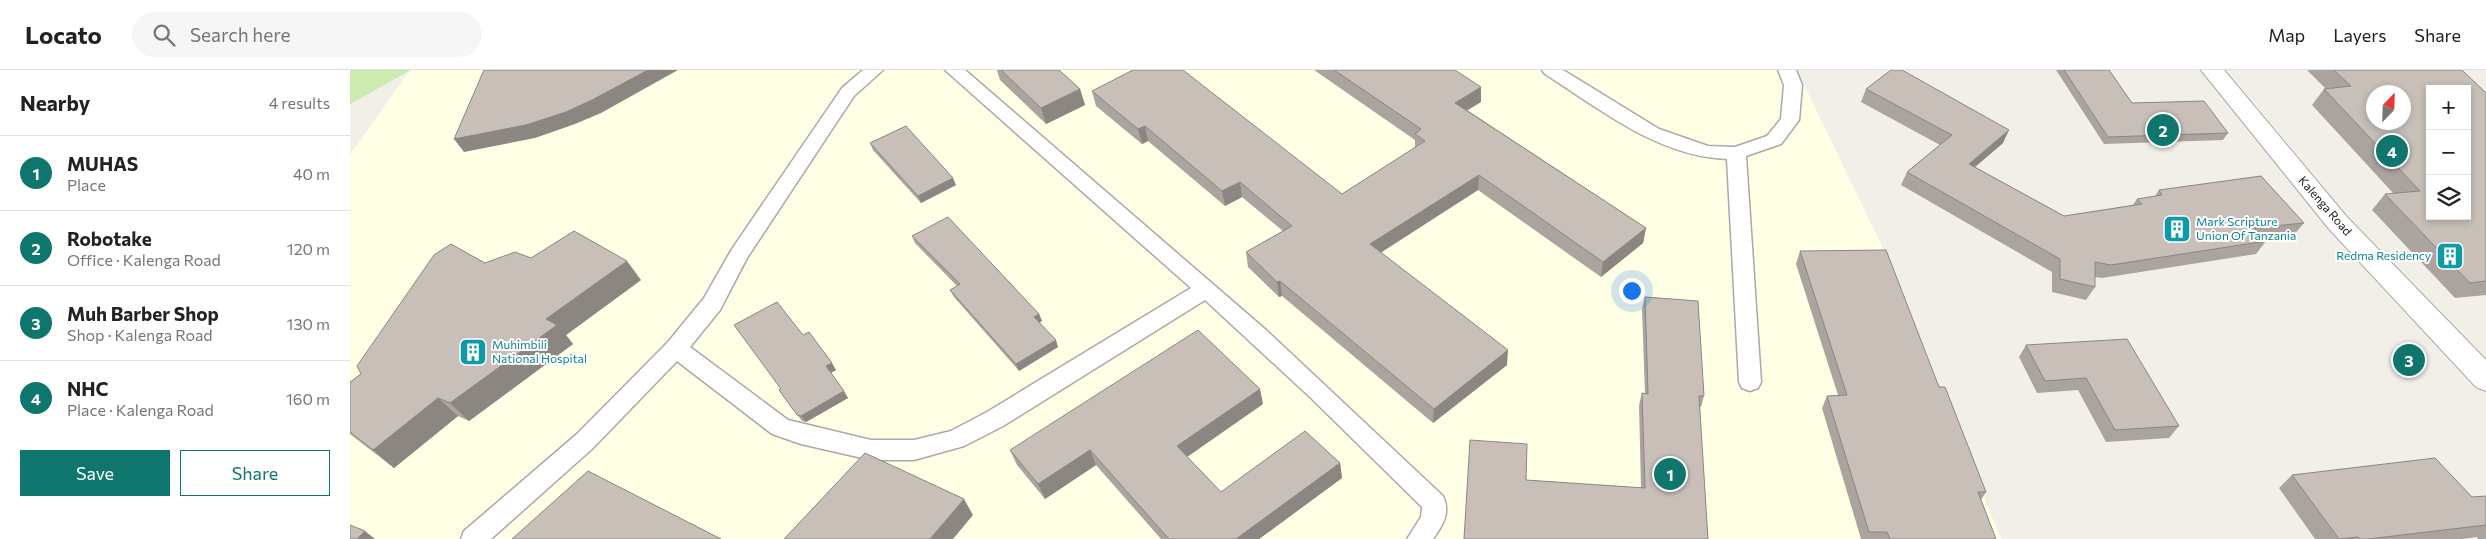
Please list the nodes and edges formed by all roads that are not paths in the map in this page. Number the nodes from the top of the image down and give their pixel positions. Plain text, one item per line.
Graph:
1 (874, 70) edge
2 (954, 70) edge
3 (1551, 70) edge
4 (1787, 70) edge
5 (2212, 70) edge
6 (1736, 153) junction
7 (1206, 289) junction
8 (676, 348) junction
9 (2486, 379) edge
10 (1750, 382) dead end
11 (473, 539) edge
12 (1420, 539) edge

1 - 8 lane
2 - 7 lane
3 - 6 lane
4 - 6 lane
5 - 9 street, Kalenga Road
6 - 10 lane
7 - 8 lane
7 - 12 lane
8 - 11 lane

